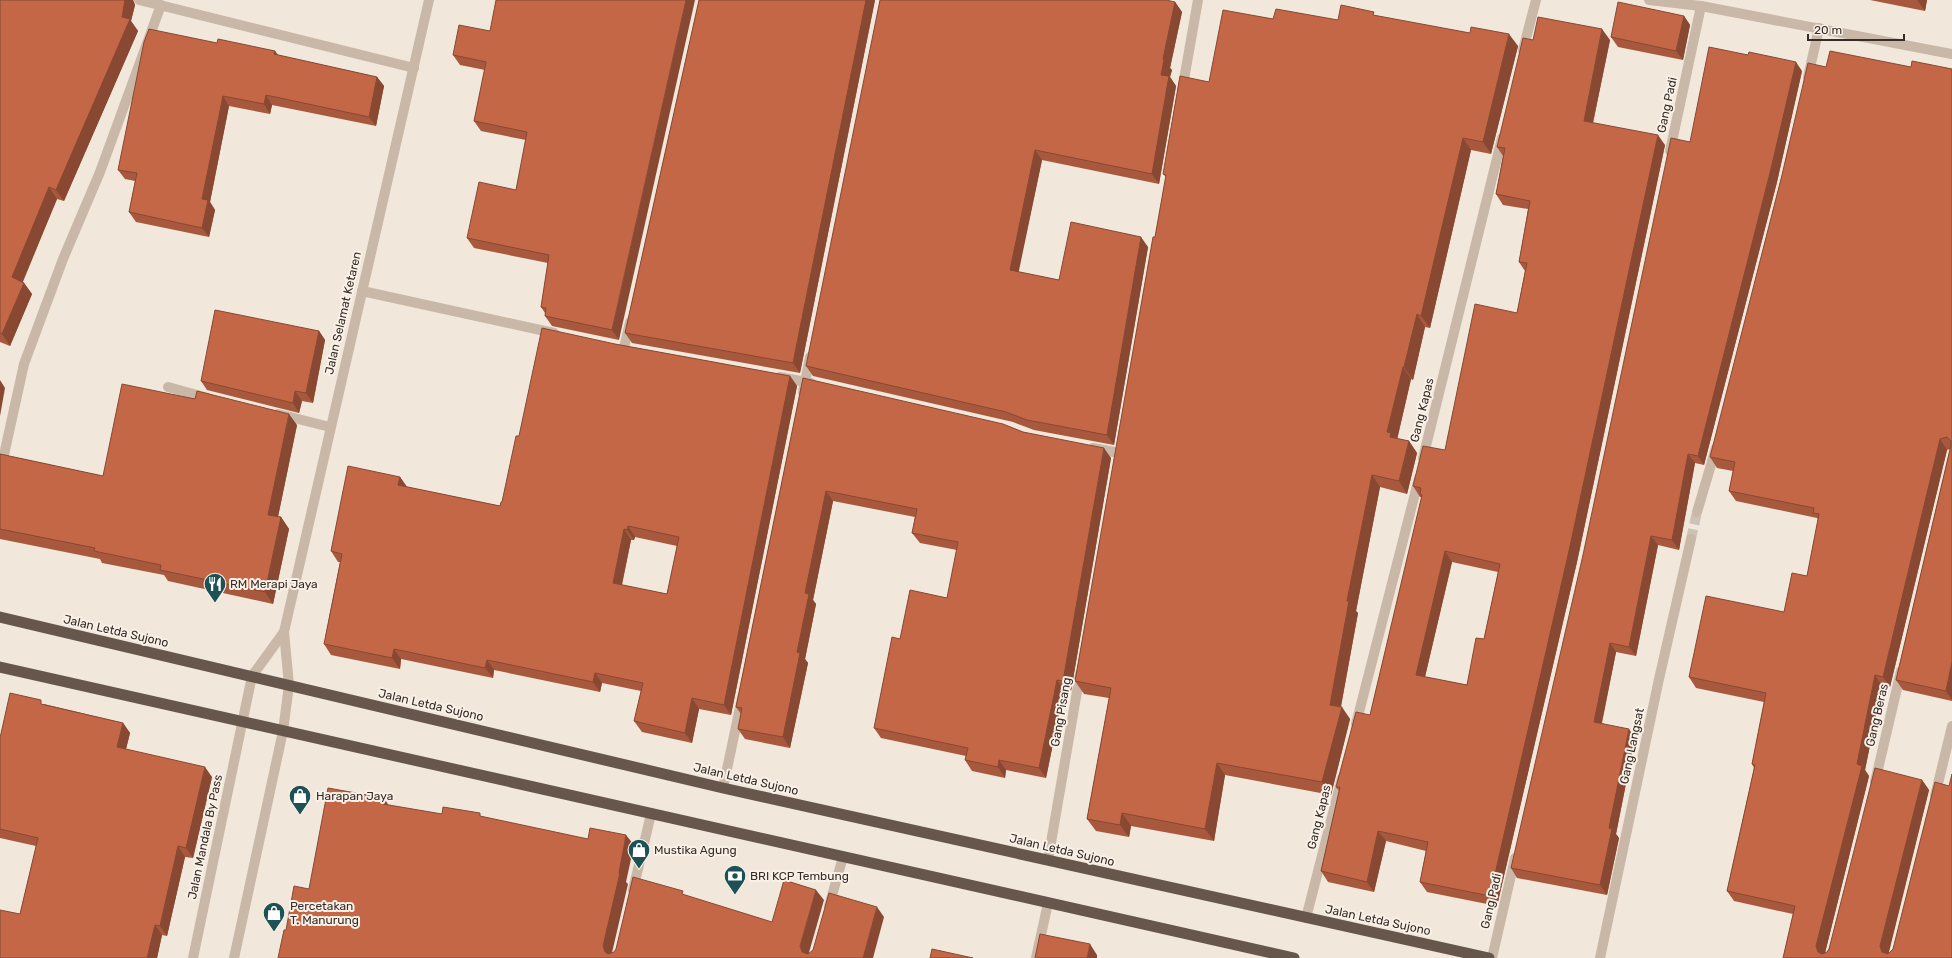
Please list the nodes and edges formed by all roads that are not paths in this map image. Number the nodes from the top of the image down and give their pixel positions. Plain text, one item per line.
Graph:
1 (139, 0) edge
2 (429, 0) edge
3 (1198, 0) edge
4 (1536, 0) edge
5 (1649, 0) edge
6 (161, 5) junction
7 (1701, 6) junction
8 (1819, 28) junction
9 (1952, 54) edge
10 (1521, 60) edge
11 (414, 68) junction
12 (1805, 88) edge
13 (1181, 101) edge
14 (1504, 130) edge
15 (1668, 161) edge
16 (362, 291) junction
17 (633, 310) edge
18 (562, 335) edge
19 (812, 350) edge
20 (636, 351) edge
21 (766, 374) edge
22 (805, 381) junction
23 (820, 385) edge
24 (168, 387) dead end
25 (218, 400) edge
26 (801, 405) edge
27 (270, 413) edge
28 (330, 426) junction
29 (1719, 435) edge
30 (1120, 443) edge
31 (1082, 446) edge
32 (0, 473) edge
33 (1697, 512) tunnel mouth
34 (1691, 539) tunnel mouth
35 (0, 617) edge
36 (284, 632) junction
37 (1904, 660) edge
38 (1082, 665) edge
39 (0, 667) edge
40 (252, 676) junction
41 (289, 685) junction
42 (743, 690) edge
43 (242, 722) junction
44 (1952, 726) edge
45 (283, 731) junction
46 (1354, 732) edge
47 (1344, 771) edge
48 (724, 788) junction
49 (1873, 791) edge
50 (1932, 807) edge
51 (651, 814) junction
52 (1517, 850) edge
53 (843, 857) junction
54 (1048, 860) junction
55 (631, 897) edge
56 (1048, 903) junction
57 (826, 914) edge
58 (1306, 918) junction
59 (193, 958) edge
60 (234, 958) edge
61 (1036, 958) edge
62 (1294, 958) edge
63 (1490, 958) edge
64 (1600, 958) edge

1 - 6 street
2 - 11 street, Jalan Selamat Ketaren
3 - 13 street
4 - 10 street
5 - 7 street
6 - 11 street
6 - 32 street
7 - 8 street
7 - 15 street, Gang Padi
8 - 9 street
8 - 12 street
11 - 16 street, Jalan Selamat Ketaren
14 - 46 street, Gang Kapas
16 - 18 street
16 - 28 street, Jalan Selamat Ketaren
17 - 20 street
19 - 22 street
21 - 22 street
22 - 23 street
22 - 26 street
24 - 25 street
27 - 28 street
28 - 36 street, Jalan Selamat Ketaren
29 - 33 street
30 - 31 street
34 - 64 street, Gang Langsat
35 - 40 highway, Jalan Letda Sujono
36 - 40 street, Jalan Selamat Ketaren
36 - 41 street, Jalan Selamat Ketaren
37 - 49 street, Gang Beras
38 - 54 street, Gang Pisang
39 - 43 highway
40 - 41 highway, Jalan Letda Sujono
40 - 43 street, Jalan Selamat Ketaren
41 - 45 street, Jalan Selamat Ketaren
41 - 48 highway, Jalan Letda Sujono
42 - 48 street
43 - 45 highway
43 - 59 street, Jalan Mandala By Pass
44 - 50 street
45 - 51 highway
45 - 60 street
47 - 58 street, Gang Kapas
48 - 54 highway, Jalan Letda Sujono
51 - 53 highway
51 - 55 street
52 - 63 street, Gang Padi
53 - 56 highway
53 - 57 street
54 - 58 highway, Jalan Letda Sujono
56 - 61 street
56 - 62 highway
58 - 63 highway, Jalan Letda Sujono

